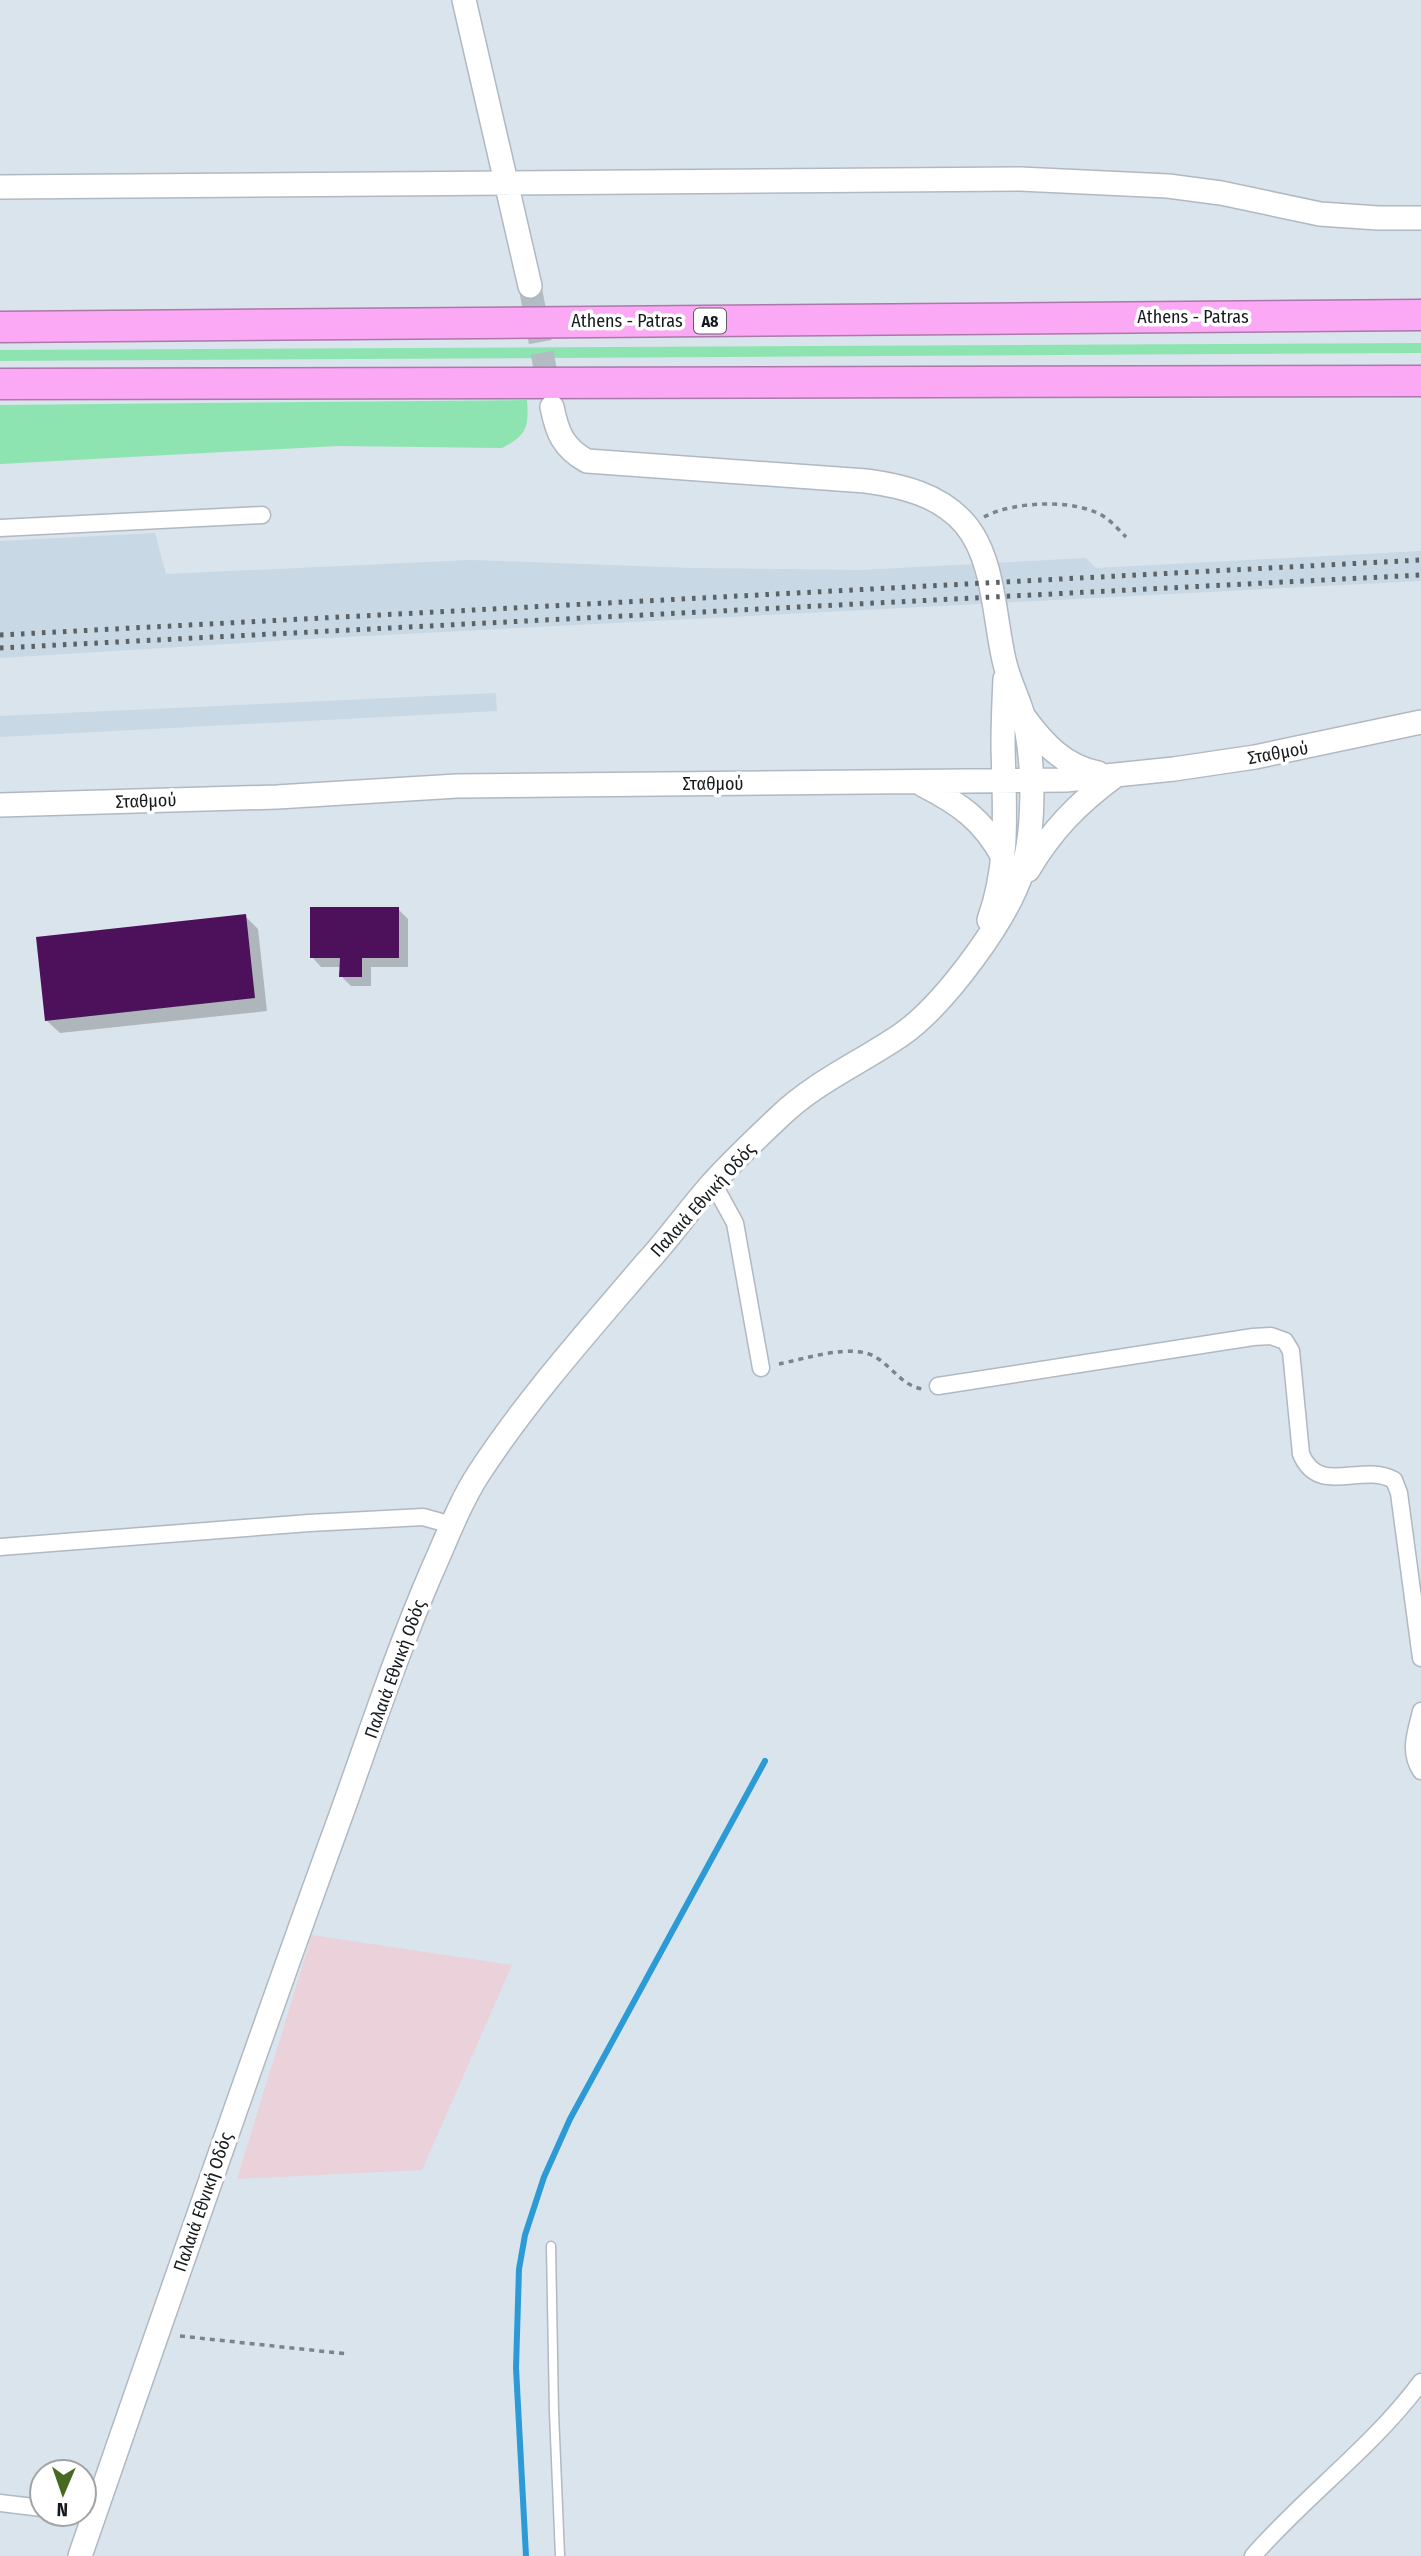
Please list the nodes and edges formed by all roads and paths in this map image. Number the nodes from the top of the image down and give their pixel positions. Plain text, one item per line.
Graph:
1 (464, 0) edge
2 (508, 183) junction
3 (0, 187) edge
4 (1421, 218) edge
5 (530, 286) tunnel mouth
6 (1421, 315) edge
7 (0, 327) edge
8 (1421, 381) edge
9 (0, 384) edge
10 (552, 407) tunnel mouth
11 (262, 516) dead end
12 (967, 526) junction
13 (0, 528) edge
14 (1126, 537) dead end
15 (1006, 669) junction
16 (1023, 716) junction
17 (1421, 722) edge
18 (1115, 776) junction
19 (1030, 781) junction
20 (917, 782) junction
21 (1005, 782) junction
22 (0, 805) edge
23 (1003, 857) junction
24 (1017, 887) junction
25 (977, 951) junction
26 (713, 1183) junction
27 (761, 1367) joint
28 (938, 1387) joint
29 (452, 1525) junction
30 (0, 1547) edge
31 (1421, 1658) edge
32 (1421, 1711) edge
33 (1421, 1771) edge
34 (551, 2246) dead end
35 (157, 2334) junction
36 (348, 2354) dead end
37 (1421, 2382) edge
38 (98, 2481) edge
39 (0, 2503) edge
40 (28, 2506) edge
41 (83, 2528) edge
42 (80, 2556) edge
43 (560, 2556) edge
44 (1253, 2556) edge

1 - 2 street
2 - 3 street
2 - 4 street
2 - 5 street
6 - 7 highway, Athens - Patras / Α8
8 - 9 highway
10 - 12 street
11 - 13 street
12 - 14 path
12 - 15 street
15 - 16 street
15 - 21 street, Παλαιά Εθνική Οδός
16 - 18 street
16 - 19 street, Παλαιά Εθνική Οδός
17 - 18 street, Σταθμού
18 - 19 street, Σταθμού
18 - 24 street
19 - 21 street, Σταθμού
19 - 24 street, Παλαιά Εθνική Οδός
20 - 21 street, Σταθμού
20 - 22 street, Σταθμού
20 - 23 street
21 - 23 street, Παλαιά Εθνική Οδός
23 - 25 street, Παλαιά Εθνική Οδός
24 - 25 street, Παλαιά Εθνική Οδός
25 - 26 street, Παλαιά Εθνική Οδός
26 - 27 street
26 - 29 street, Παλαιά Εθνική Οδός
27 - 28 path
28 - 31 street
29 - 30 street
29 - 35 street, Παλαιά Εθνική Οδός
32 - 33 street
34 - 43 lane
35 - 36 path
35 - 38 street, Παλαιά Εθνική Οδός
37 - 44 street
39 - 40 street
41 - 42 street, Παλαιά Εθνική Οδός

